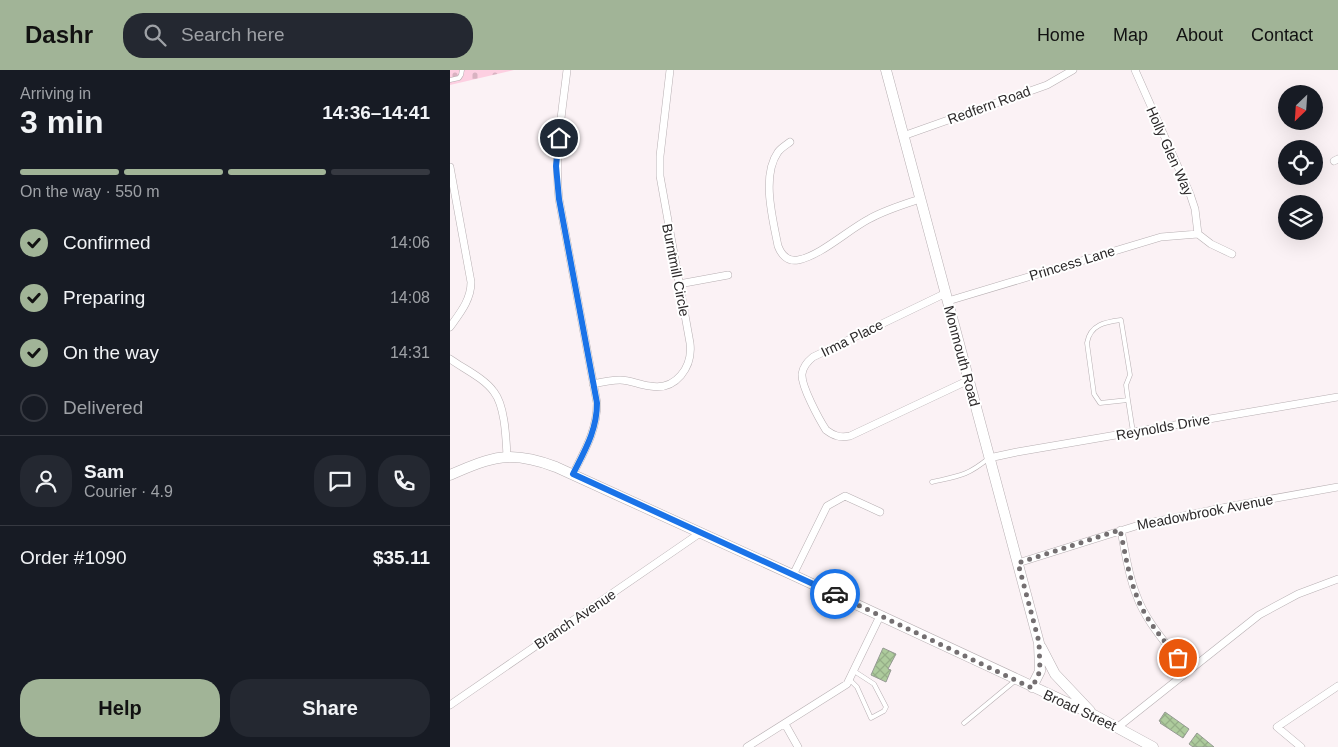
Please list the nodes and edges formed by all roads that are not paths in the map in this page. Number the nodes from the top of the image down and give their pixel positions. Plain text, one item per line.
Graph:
1 (462, 70) edge
2 (567, 70) edge
3 (670, 70) edge
4 (886, 70) edge
5 (1073, 70) edge
6 (1135, 70) edge
7 (450, 80) edge
8 (903, 136) junction
9 (790, 142) dead end
10 (450, 167) edge
11 (920, 199) junction
12 (1198, 234) junction
13 (1232, 254) dead end
14 (728, 275) dead end
15 (679, 284) junction
16 (947, 297) junction
17 (450, 327) edge
18 (450, 359) edge
19 (969, 380) junction
20 (593, 384) junction
21 (1338, 397) edge
22 (1128, 400) junction
23 (1133, 432) junction
24 (507, 456) junction
25 (989, 458) junction
26 (573, 474) junction
27 (450, 475) edge
28 (932, 482) dead end
29 (1338, 487) edge
30 (880, 512) dead end
31 (1120, 530) junction
32 (700, 533) junction
33 (1018, 563) junction
34 (793, 574) junction
35 (1338, 579) edge
36 (880, 616) junction
37 (1039, 642) junction
38 (854, 671) junction
39 (1187, 671) junction
40 (1055, 674) junction
41 (850, 680) junction
42 (1016, 680) junction
43 (1338, 686) edge
44 (1032, 688) junction
45 (1046, 694) junction
46 (450, 704) edge
47 (1094, 715) junction
48 (964, 723) dead end
49 (785, 724) junction
50 (1118, 727) junction
51 (747, 747) edge
52 (798, 747) edge
53 (1153, 747) edge
54 (1301, 747) edge

1 - 7 lane
2 - 20 street
3 - 15 street, Burntmill Circle
4 - 8 main road, Monmouth Road
5 - 8 street, Redfern Road
6 - 12 street, Holly Glen Way
8 - 11 main road, Monmouth Road
9 - 11 street
10 - 17 street
11 - 16 main road, Monmouth Road
12 - 13 street
12 - 16 street, Princess Lane
14 - 15 street
15 - 20 street, Burntmill Circle
16 - 19 main road, Monmouth Road
16 - 19 street, Irma Place
18 - 24 street
19 - 25 main road, Monmouth Road
20 - 26 street
21 - 23 street, Reynolds Drive
22 - 22 lane
22 - 23 lane
23 - 25 street, Reynolds Drive
24 - 26 main road, Broad Street
24 - 27 main road, Broad Street
25 - 28 lane
25 - 33 main road, Monmouth Road
26 - 32 main road, Broad Street
29 - 31 street, Meadowbrook Avenue
30 - 34 street
31 - 33 street, Meadowbrook Avenue
31 - 39 street
32 - 34 main road, Broad Street
32 - 46 street, Branch Avenue
33 - 37 main road, Monmouth Road
34 - 36 main road, Broad Street
35 - 39 street
36 - 38 street
36 - 42 main road, Broad Street
37 - 40 main road, Monmouth Road
37 - 44 main road, Monmouth Road
38 - 41 street
38 - 41 lane
39 - 50 street
40 - 45 main road
40 - 47 main road, Monmouth Road
41 - 49 street
42 - 44 main road, Broad Street
42 - 48 lane
43 - 54 street
44 - 45 main road, Broad Street
45 - 47 main road, Broad Street
47 - 50 main road, Broad Street
49 - 51 street
49 - 52 street
50 - 53 main road, Broad Street

